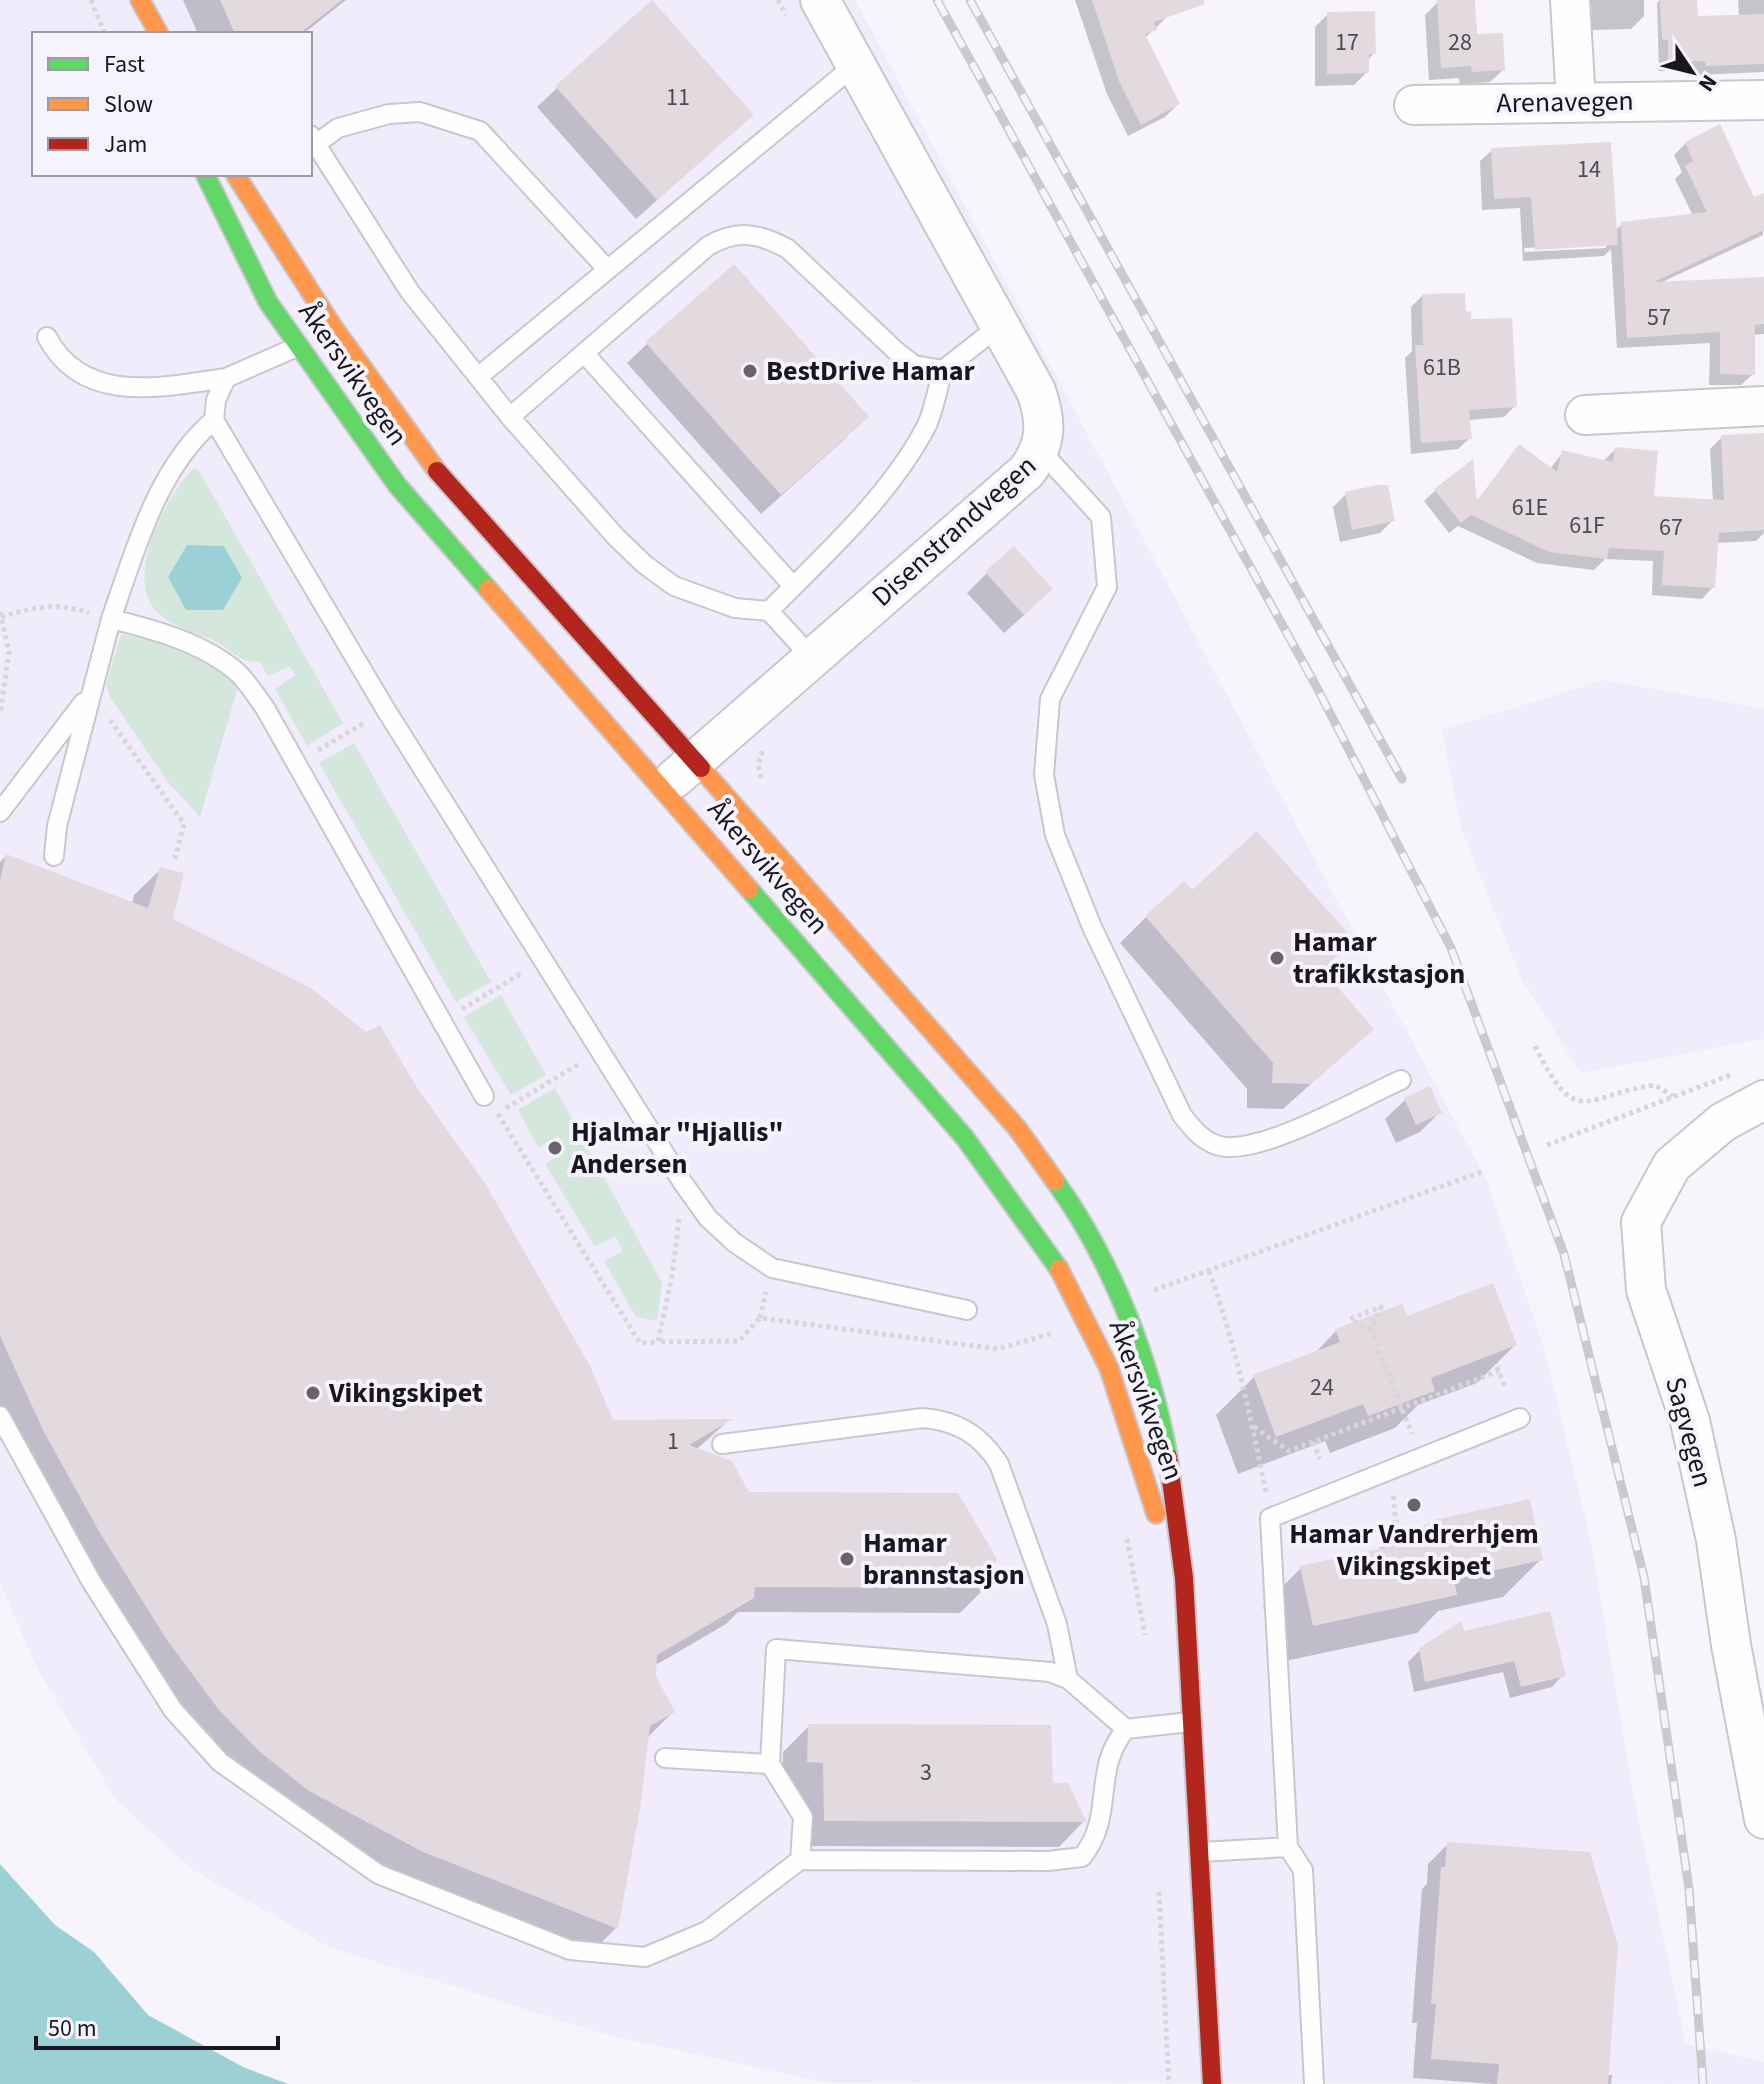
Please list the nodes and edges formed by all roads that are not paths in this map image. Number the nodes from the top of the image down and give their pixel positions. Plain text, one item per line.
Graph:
1 (139, 0) edge
2 (820, 0) edge
3 (1570, 0) edge
4 (147, 32) edge
5 (158, 32) edge
6 (855, 65) junction
7 (1764, 100) edge
8 (1576, 102) junction
9 (1414, 105) dead end
10 (313, 140) edge
11 (206, 176) edge
12 (236, 176) edge
13 (607, 269) junction
14 (999, 326) junction
15 (333, 327) junction
16 (47, 337) dead end
17 (297, 347) junction
18 (584, 353) junction
19 (943, 370) junction
20 (478, 377) junction
21 (226, 378) junction
22 (1764, 406) edge
23 (1585, 415) dead end
24 (510, 417) junction
25 (214, 420) junction
26 (1041, 451) junction
27 (793, 586) junction
28 (769, 611) junction
29 (111, 619) junction
30 (812, 658) junction
31 (91, 693) junction
32 (695, 761) junction
33 (664, 788) junction
34 (0, 812) edge
35 (54, 856) dead end
36 (1401, 1080) dead end
37 (484, 1096) road end
38 (1764, 1100) edge
39 (967, 1310) dead end
40 (0, 1416) edge
41 (1520, 1418) dead end
42 (722, 1444) dead end
43 (1186, 1650) junction
44 (1068, 1679) junction
45 (1191, 1722) junction
46 (1126, 1729) junction
47 (665, 1758) dead end
48 (770, 1764) junction
49 (1764, 1819) edge
50 (1288, 1847) junction
51 (1200, 1852) junction
52 (800, 1860) junction
53 (1212, 2084) edge
54 (1314, 2084) edge

1 - 4 street
1 - 5 street
2 - 6 street, Disenstrandvegen
3 - 8 street
6 - 13 lane
6 - 14 street, Disenstrandvegen
7 - 8 street, Arenavegen
8 - 9 street, Arenavegen
10 - 13 lane
10 - 20 lane
11 - 17 street, Åkersvikvegen
12 - 15 street, Åkersvikvegen
13 - 20 lane
14 - 19 lane
14 - 26 street, Disenstrandvegen
15 - 17 lane
15 - 32 street, Åkersvikvegen
16 - 21 lane
17 - 21 lane
17 - 33 street, Åkersvikvegen
18 - 19 lane
18 - 24 lane
18 - 27 lane
19 - 27 lane
20 - 24 lane
21 - 25 lane
22 - 23 street
24 - 28 lane
25 - 29 lane
25 - 39 lane
26 - 30 street, Disenstrandvegen
26 - 36 lane
27 - 28 lane
28 - 30 lane
29 - 31 lane
29 - 37 lane
30 - 32 street, Disenstrandvegen
31 - 34 lane
31 - 35 lane
32 - 33 street, Disenstrandvegen
32 - 43 street, Åkersvikvegen
33 - 43 street, Åkersvikvegen
38 - 49 street, Sagvegen
40 - 52 lane
41 - 50 lane
42 - 44 lane
43 - 45 street, Åkersvikvegen
44 - 46 lane
44 - 48 lane
45 - 46 lane
45 - 51 street, Åkersvikvegen
46 - 52 lane
47 - 48 lane
48 - 52 lane
50 - 51 lane
50 - 54 lane
51 - 53 street, Åkersvikvegen

